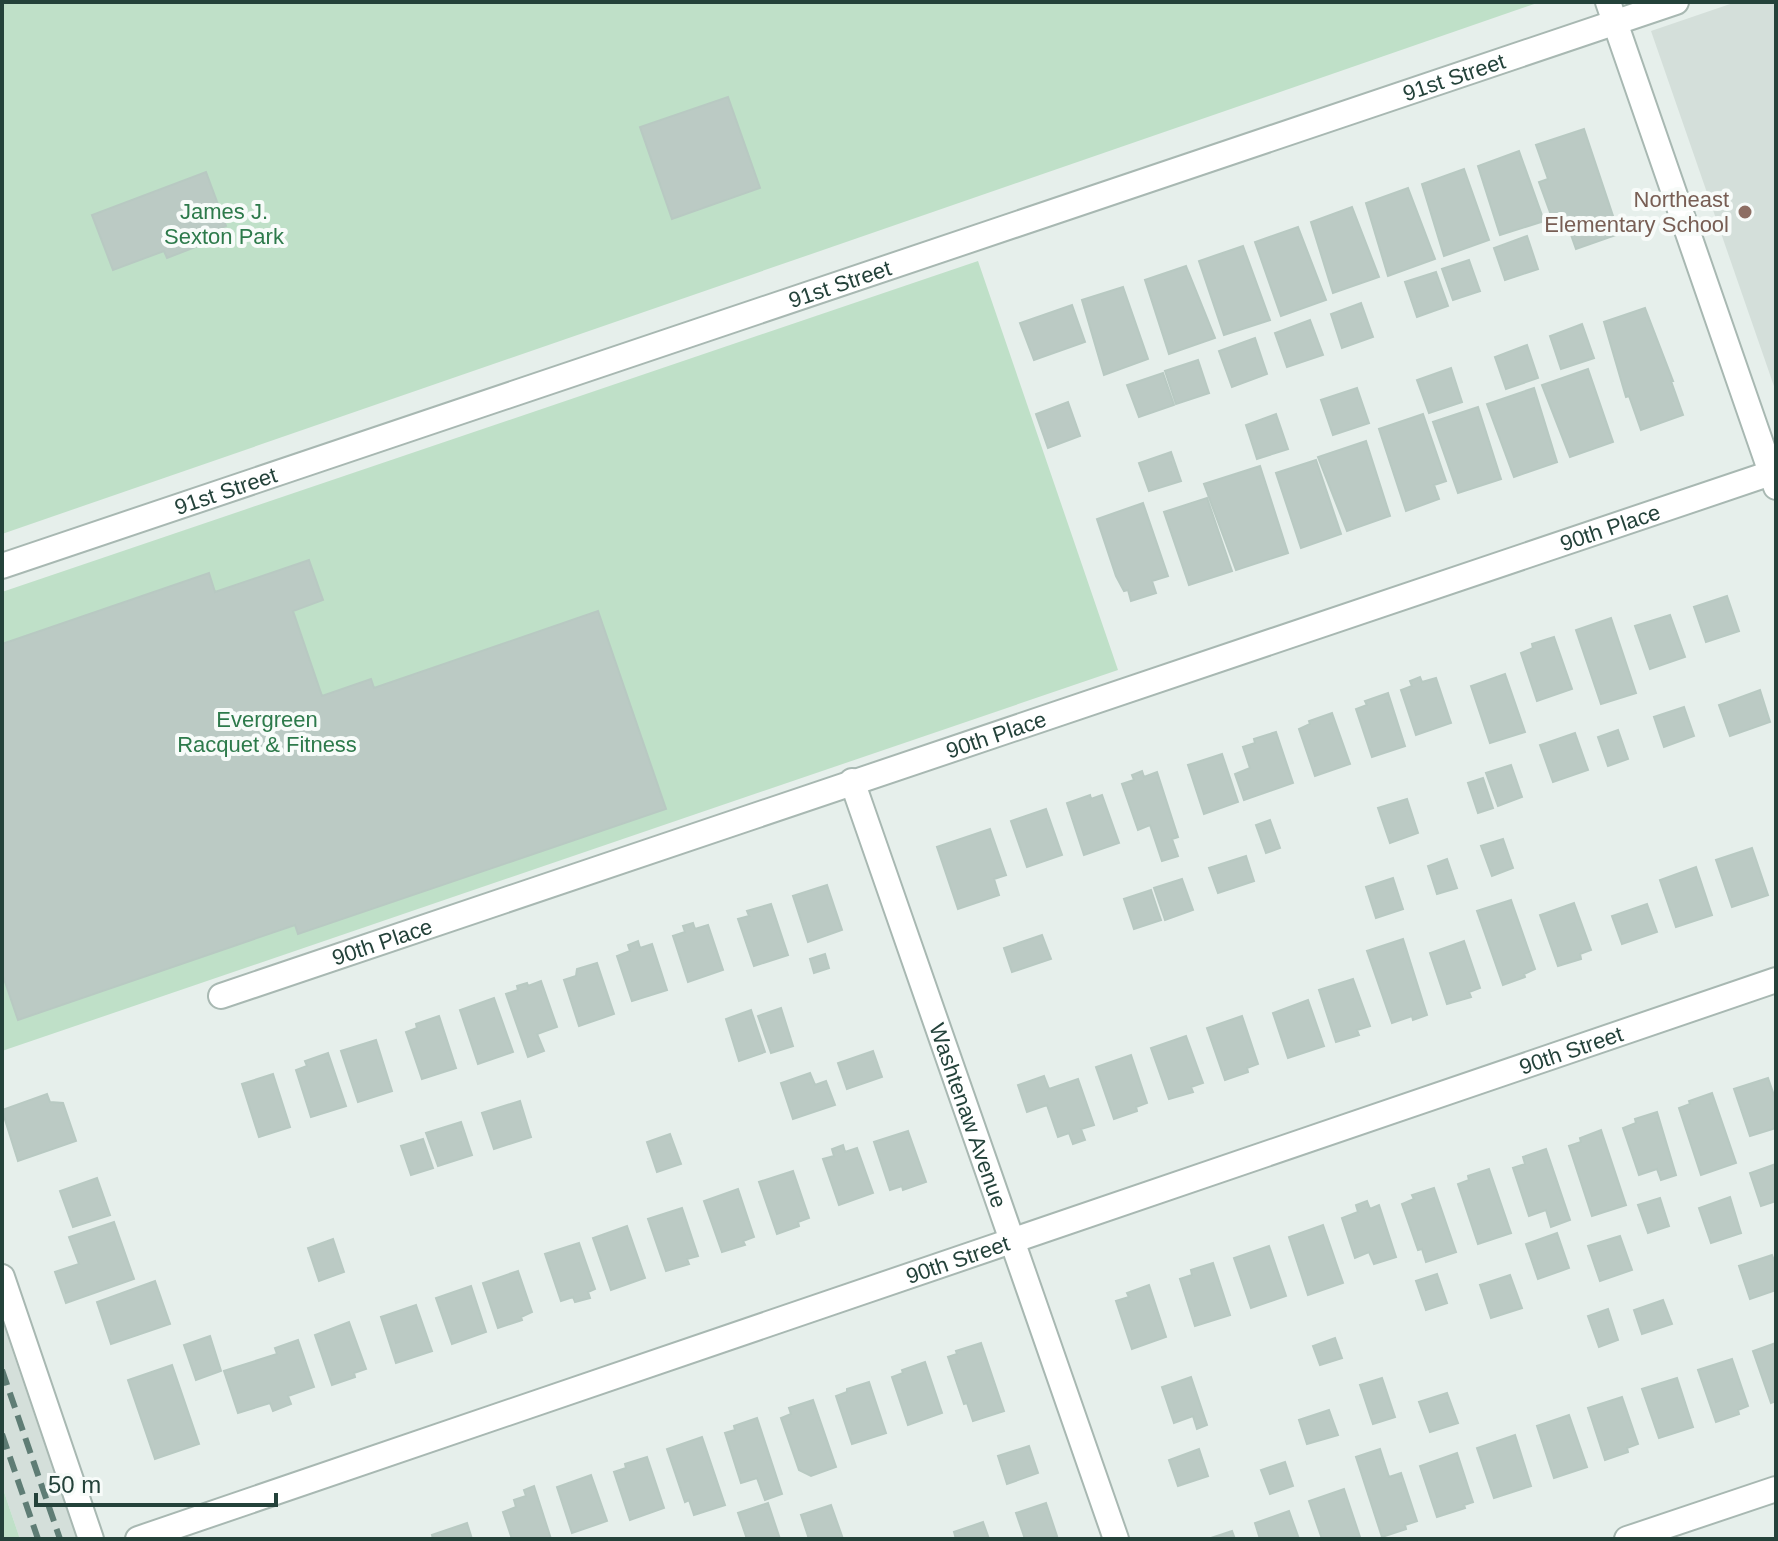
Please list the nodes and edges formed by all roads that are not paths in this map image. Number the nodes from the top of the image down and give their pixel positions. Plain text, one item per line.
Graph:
1 (1676, 2) edge
2 (1612, 12) edge
3 (1774, 480) edge
4 (2, 566) edge
5 (852, 781) junction
6 (1776, 980) edge
7 (221, 996) dead end
8 (1012, 1241) junction
9 (2, 1277) edge
10 (1776, 1489) edge
11 (91, 1539) edge
12 (138, 1539) edge
13 (1116, 1539) edge
14 (1627, 1539) edge

1 - 2 street, 91st Street
2 - 3 street
2 - 4 street, 91st Street
3 - 5 street, 90th Place
5 - 7 street, 90th Place
5 - 8 street, Washtenaw Avenue
6 - 8 street, 90th Street
8 - 12 street, 90th Street
8 - 13 street, Washtenaw Avenue
9 - 11 street
10 - 14 street

